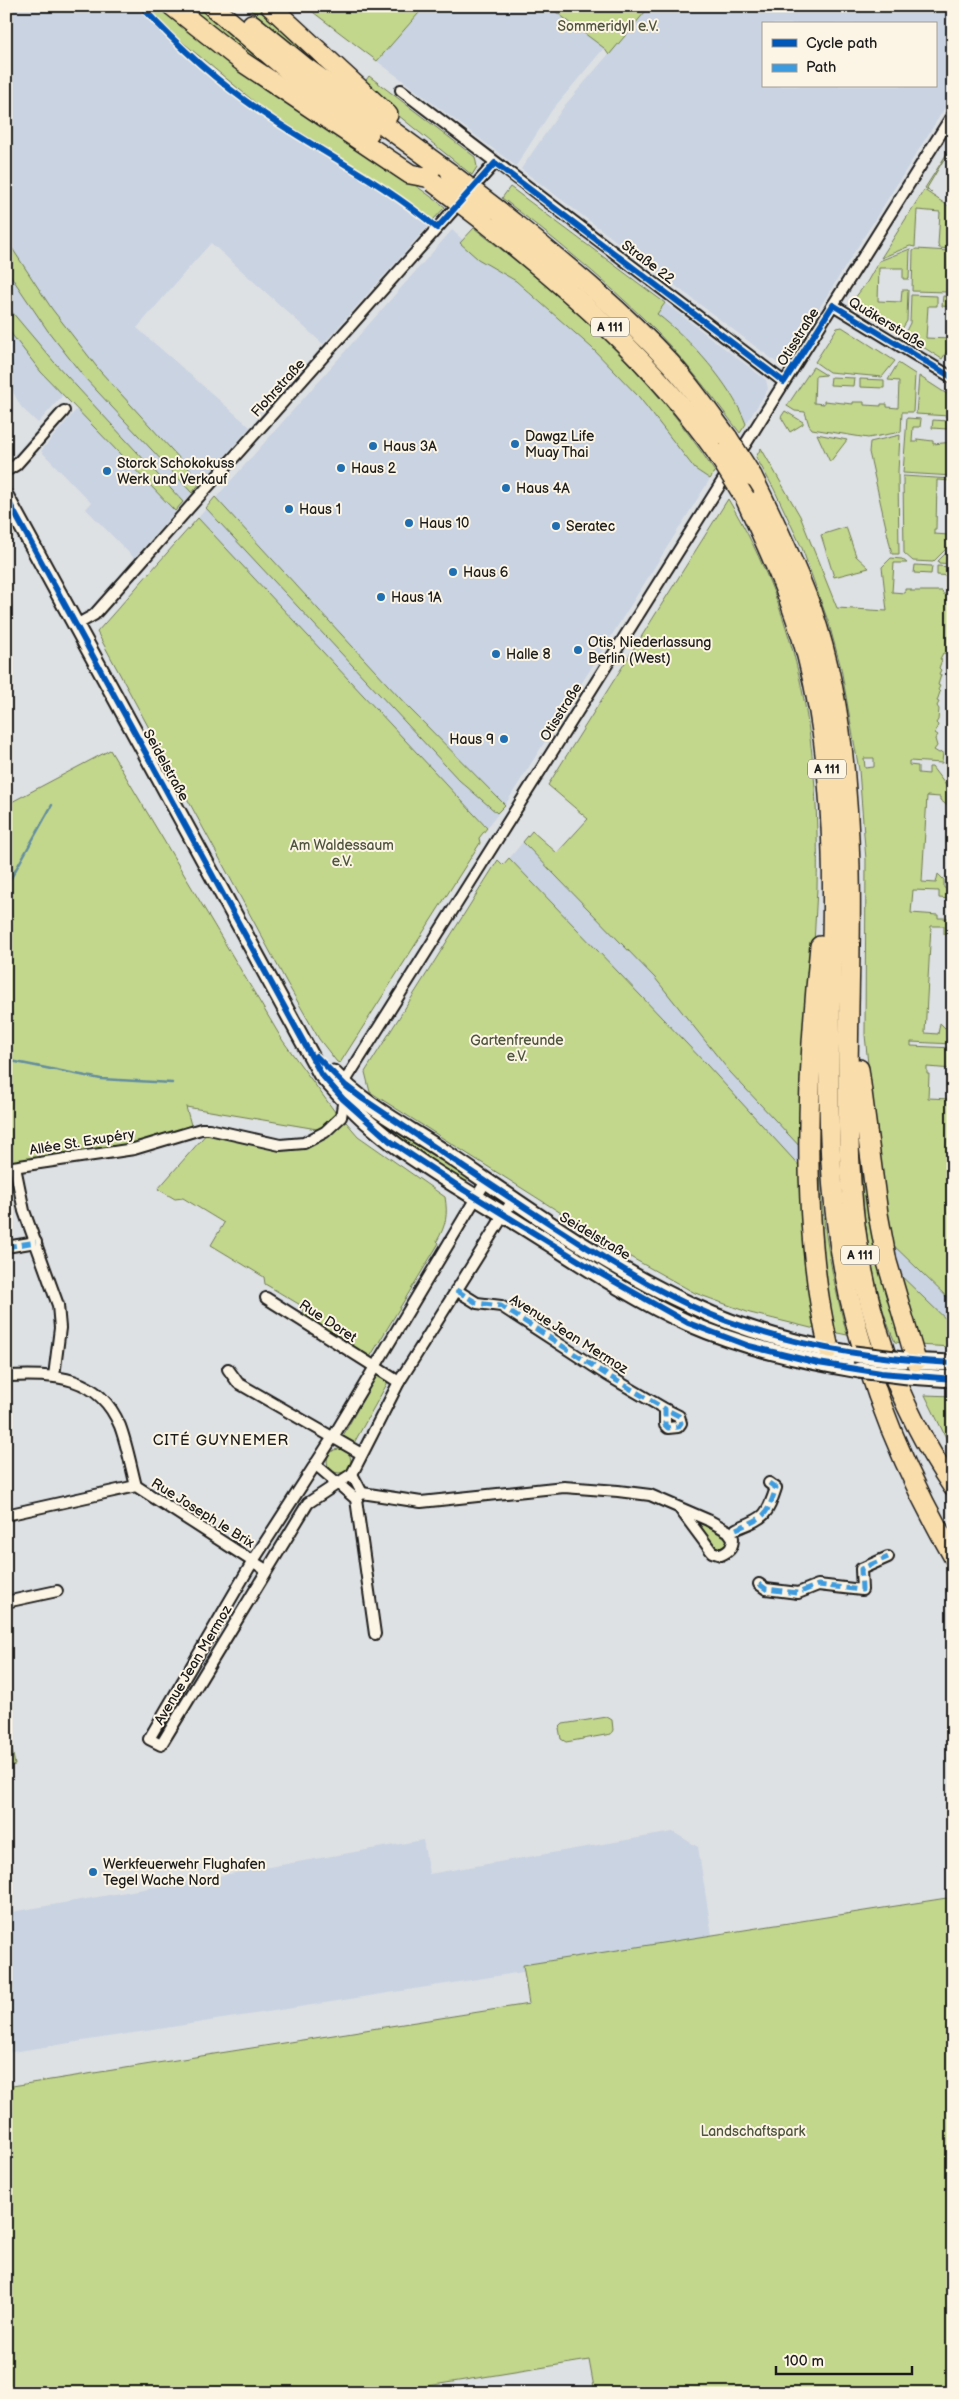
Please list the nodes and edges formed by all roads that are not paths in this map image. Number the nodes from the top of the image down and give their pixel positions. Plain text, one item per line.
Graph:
1 (172, 6) edge
2 (212, 6) edge
3 (232, 6) edge
4 (270, 6) edge
5 (401, 90) dead end
6 (953, 114) edge
7 (421, 151) junction
8 (495, 163) junction
9 (429, 179) junction
10 (491, 216) junction
11 (833, 305) junction
12 (953, 378) edge
13 (784, 382) junction
14 (64, 411) dead end
15 (722, 445) junction
16 (6, 471) edge
17 (6, 497) edge
18 (76, 625) junction
19 (832, 856) junction
20 (850, 1004) junction
21 (344, 1093) junction
22 (11, 1168) edge
23 (486, 1181) junction
24 (476, 1198) junction
25 (513, 1200) junction
26 (503, 1214) junction
27 (36, 1242) junction
28 (6, 1247) edge
29 (456, 1290) junction
30 (266, 1298) dead end
31 (831, 1358) junction
32 (953, 1363) edge
33 (375, 1367) junction
34 (911, 1368) junction
35 (228, 1369) dead end
36 (6, 1376) edge
37 (54, 1376) junction
38 (953, 1379) edge
39 (399, 1382) junction
40 (665, 1409) dead end
41 (333, 1437) junction
42 (360, 1453) junction
43 (315, 1464) junction
44 (352, 1474) junction
45 (337, 1483) junction
46 (769, 1483) dead end
47 (915, 1483) junction
48 (136, 1486) junction
49 (953, 1487) edge
50 (359, 1496) junction
51 (680, 1509) junction
52 (6, 1516) edge
53 (736, 1529) dead end
54 (953, 1531) edge
55 (953, 1556) edge
56 (888, 1557) dead end
57 (254, 1561) junction
58 (266, 1570) junction
59 (759, 1584) dead end
60 (57, 1591) dead end
61 (6, 1602) edge
62 (375, 1634) dead end

1 - 9 highway
2 - 9 highway, A 111
3 - 7 highway, A 111
4 - 7 highway
5 - 8 street, Straße 22
6 - 11 street, Otisstraße
7 - 10 highway, A 111, bridge
8 - 13 street, Straße 22
8 - 18 street, Flohrstraße
9 - 10 highway, A 111, bridge
10 - 15 highway, A 111
11 - 12 street, Quäkerstraße
11 - 13 street, Otisstraße
13 - 21 street, Otisstraße
14 - 16 street
15 - 19 highway, A 111, bridge
15 - 20 highway, A 111, bridge
17 - 18 main road, Seidelstraße
18 - 21 main road, Seidelstraße
19 - 31 highway
19 - 47 highway, A 111
20 - 34 highway
20 - 49 highway, A 111
21 - 22 street, Allée St. Exupéry
21 - 23 main road, Seidelstraße
21 - 24 main road, Seidelstraße
22 - 27 street
23 - 24 street, Avenue Jean Mermoz
23 - 25 main road, Seidelstraße
24 - 26 main road, Seidelstraße
24 - 33 street, Avenue Jean Mermoz
25 - 26 street
25 - 31 main road, Seidelstraße
26 - 29 street
26 - 31 main road, Seidelstraße
27 - 28 street
27 - 37 street
29 - 39 street
29 - 40 street, Avenue Jean Mermoz
30 - 33 street, Rue Doret
31 - 34 main road, Seidelstraße, bridge
31 - 34 main road, Seidelstraße, bridge
32 - 34 main road
33 - 39 street
33 - 41 street, Avenue Jean Mermoz
34 - 38 main road
35 - 41 street
36 - 37 street
37 - 48 street
39 - 42 street
41 - 42 street
41 - 43 street, Avenue Jean Mermoz
42 - 44 street
43 - 45 street
43 - 57 street, Avenue Jean Mermoz
44 - 45 street, Avenue Jean Mermoz
44 - 50 street
45 - 50 street
45 - 58 street, Avenue Jean Mermoz
46 - 53 street
47 - 54 highway
47 - 55 highway, A 111
48 - 52 street, Rue Joseph le Brix
48 - 57 street, Rue Joseph le Brix
50 - 51 street
50 - 62 street
51 - 51 street
56 - 59 street
57 - 58 street, Rue Joseph le Brix
57 - 58 street, Avenue Jean Mermoz
60 - 61 street

